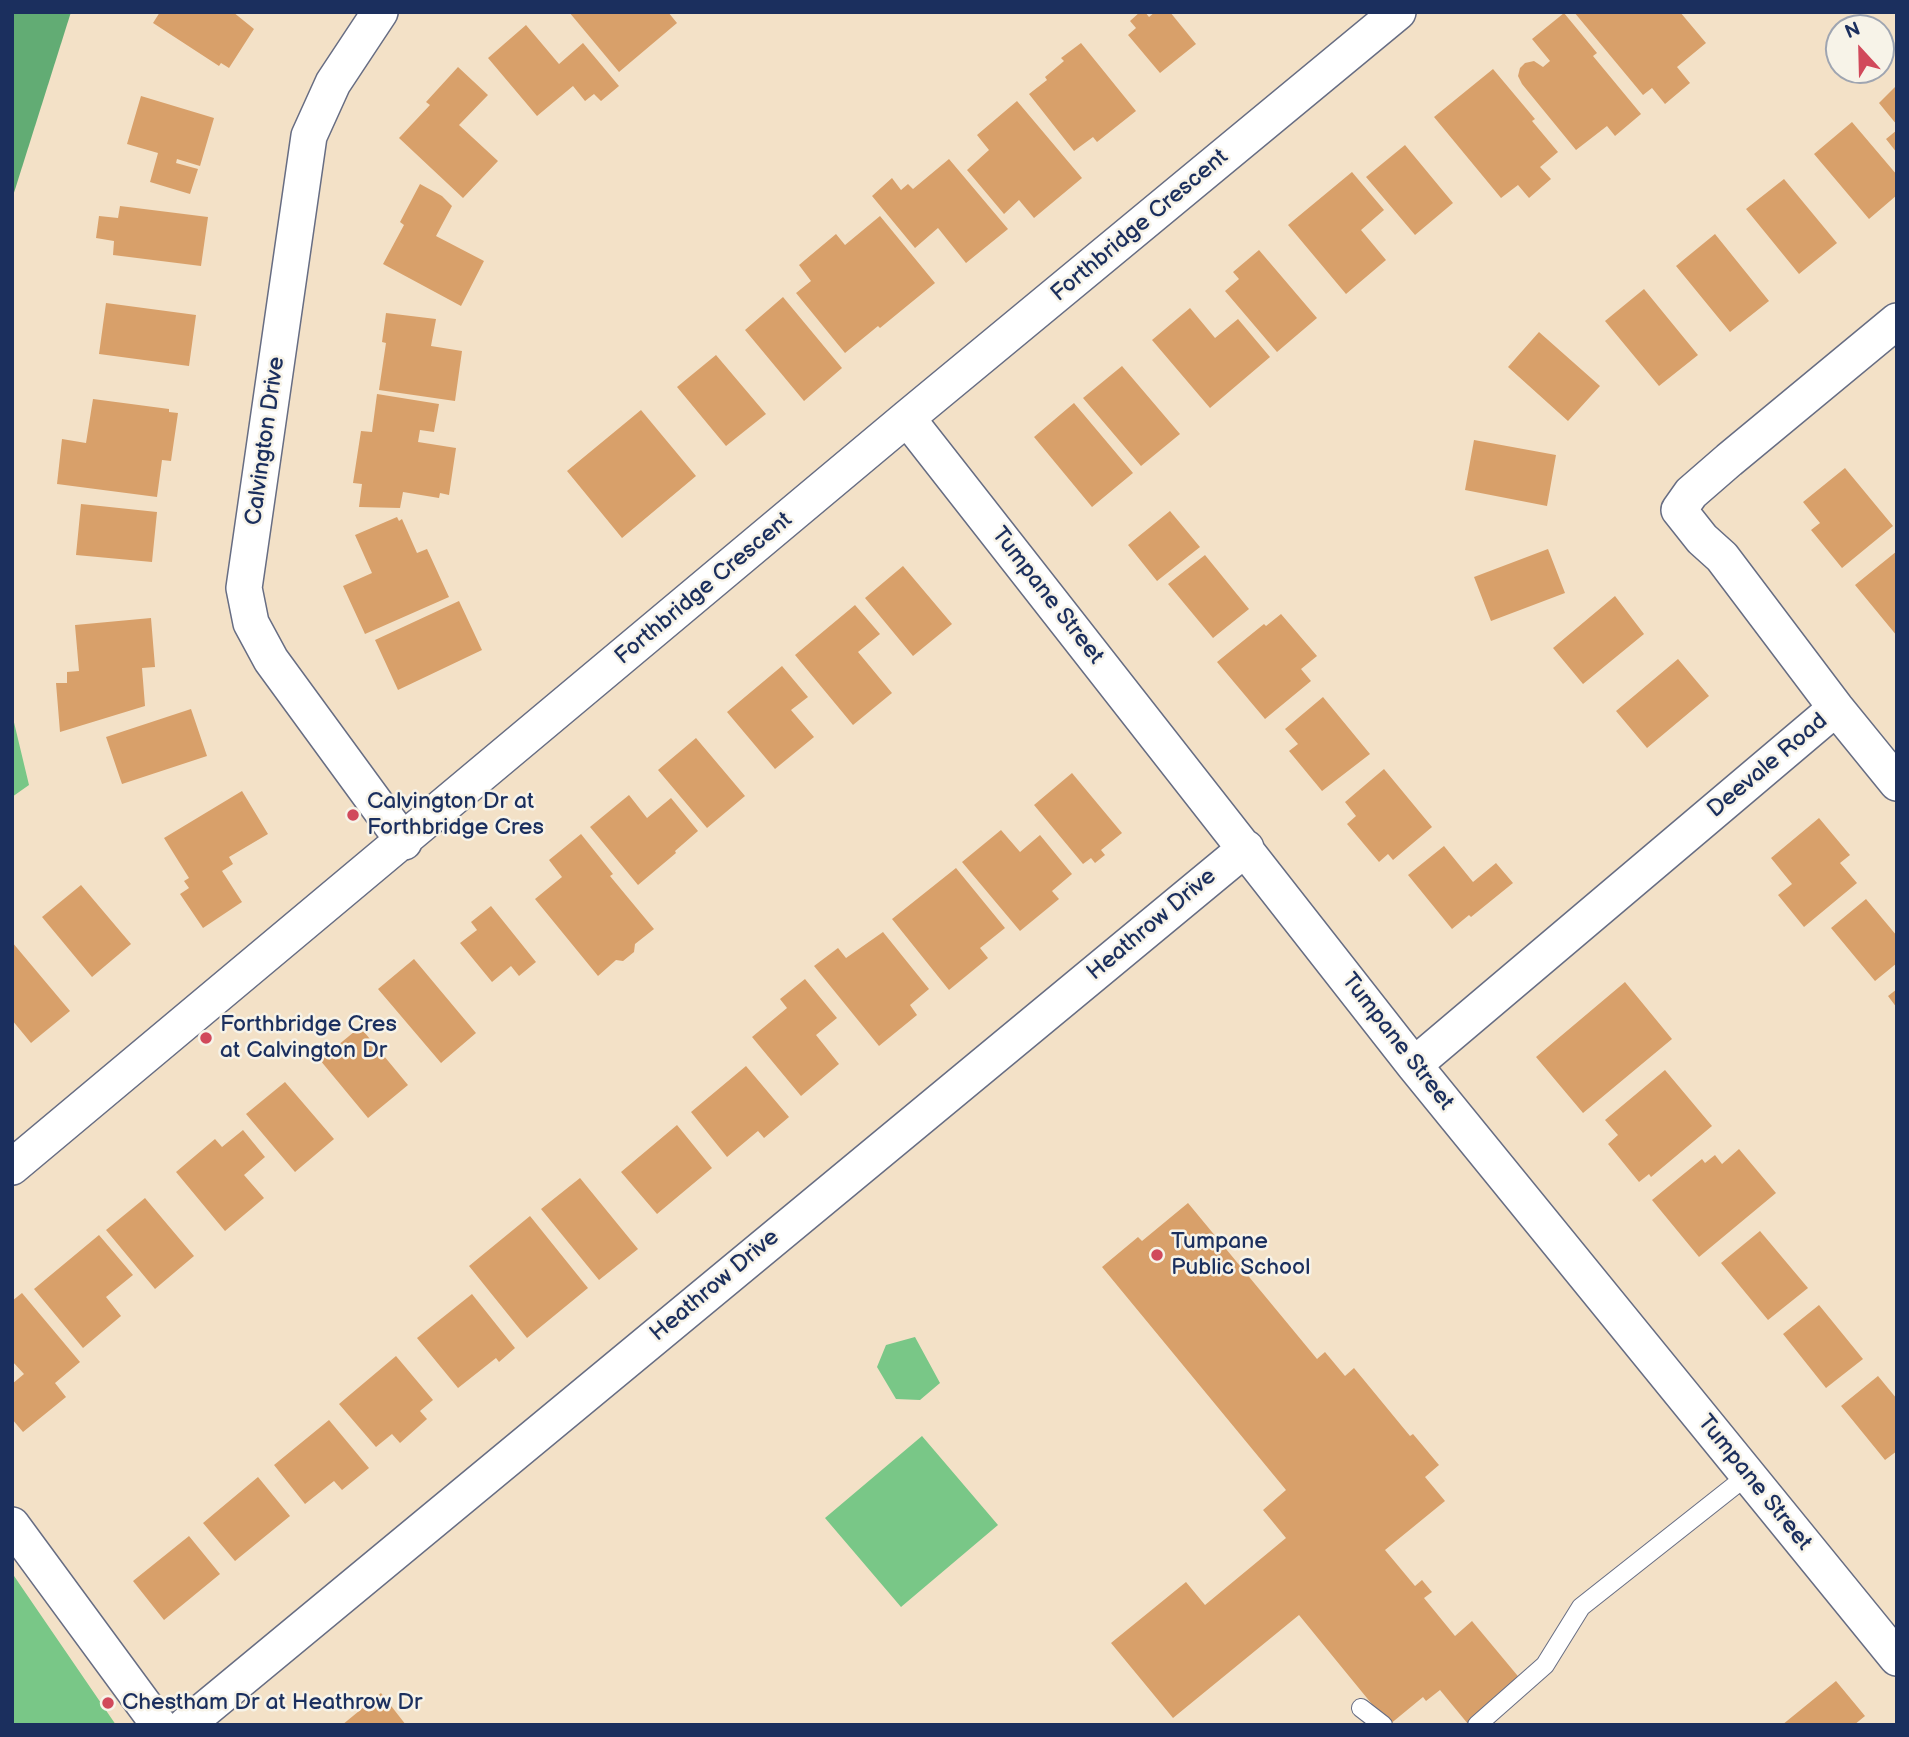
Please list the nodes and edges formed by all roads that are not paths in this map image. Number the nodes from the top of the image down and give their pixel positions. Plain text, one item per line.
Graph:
1 (380, 12) edge
2 (1398, 12) edge
3 (1897, 321) edge
4 (907, 418) junction
5 (1836, 708) junction
6 (1897, 783) edge
7 (404, 842) junction
8 (1246, 848) junction
9 (1414, 1065) junction
10 (12, 1167) edge
11 (1748, 1475) junction
12 (12, 1525) edge
13 (1897, 1658) edge
14 (1361, 1708) dead end
15 (159, 1725) edge
16 (186, 1725) edge
17 (1383, 1725) edge
18 (1477, 1725) edge

1 - 7 street, Calvington Drive
2 - 4 street, Forthbridge Crescent
3 - 5 street, Deevale Road
4 - 7 street, Forthbridge Crescent
4 - 8 street, Tumpane Street
5 - 6 street
5 - 9 street, Deevale Road
7 - 10 street, Forthbridge Crescent
8 - 9 street, Tumpane Street
8 - 16 street, Heathrow Drive
9 - 11 street, Tumpane Street
11 - 13 street, Tumpane Street
11 - 18 lane
12 - 15 street
14 - 17 lane

